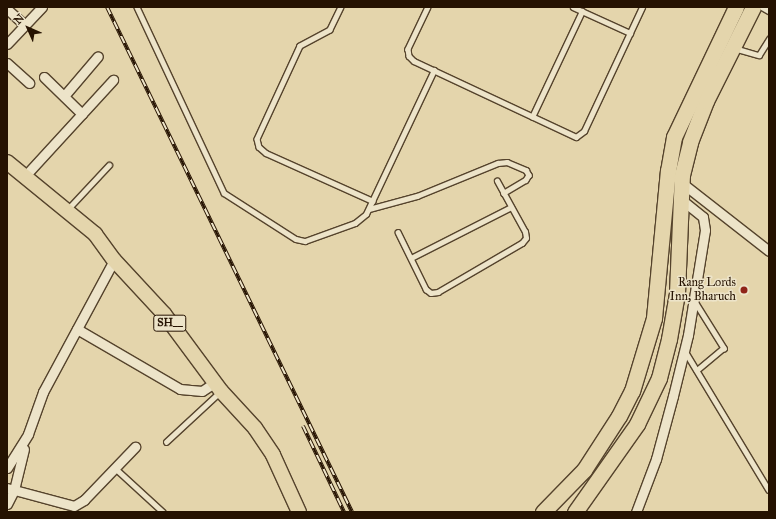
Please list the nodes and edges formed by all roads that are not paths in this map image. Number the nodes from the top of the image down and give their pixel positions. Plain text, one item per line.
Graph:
1 (42, 7) edge
2 (137, 7) edge
3 (341, 7) edge
4 (428, 7) edge
5 (573, 7) edge
6 (642, 7) edge
7 (753, 7) edge
8 (762, 7) edge
9 (7, 8) edge
10 (733, 8) edge
11 (582, 11) junction
12 (769, 11) edge
13 (25, 25) junction
14 (630, 33) junction
15 (769, 39) edge
16 (7, 44) edge
17 (733, 47) junction
18 (98, 56) dead end
19 (7, 63) edge
20 (434, 70) junction
21 (44, 78) dead end
22 (114, 80) dead end
23 (29, 83) dead end
24 (64, 96) junction
25 (82, 114) junction
26 (532, 117) junction
27 (7, 162) edge
28 (108, 165) dead end
29 (24, 177) junction
30 (497, 180) dead end
31 (682, 183) junction
32 (504, 193) junction
33 (681, 199) junction
34 (372, 201) junction
35 (512, 207) junction
36 (68, 209) junction
37 (368, 209) junction
38 (398, 232) dead end
39 (769, 251) edge
40 (411, 258) junction
41 (114, 260) junction
42 (694, 299) junction
43 (77, 329) junction
44 (684, 350) junction
45 (697, 371) junction
46 (217, 387) junction
47 (28, 434) junction
48 (166, 442) dead end
49 (135, 447) dead end
50 (7, 468) edge
51 (115, 468) junction
52 (10, 489) edge
53 (769, 490) edge
54 (7, 504) edge
55 (163, 512) edge
56 (299, 512) edge
57 (543, 512) edge
58 (576, 512) edge
59 (636, 512) edge

1 - 13 street
2 - 37 lane
3 - 34 lane
4 - 20 lane
5 - 11 lane
6 - 14 lane
7 - 17 highway
8 - 12 lane
9 - 13 street
10 - 57 highway
11 - 14 lane
11 - 26 lane
13 - 16 street
14 - 26 lane
15 - 17 lane
17 - 31 highway
18 - 24 street
19 - 23 street
20 - 26 lane
20 - 34 lane
21 - 24 street
22 - 25 street
24 - 25 street
25 - 29 street
27 - 29 main road, SH__
28 - 36 lane
29 - 36 main road, SH__
30 - 32 lane
31 - 33 highway
31 - 39 street
32 - 35 lane
32 - 37 lane
33 - 42 street
33 - 58 highway
34 - 37 lane
35 - 40 lane
35 - 40 lane
36 - 41 main road, SH__
38 - 40 lane
41 - 43 street
41 - 46 main road, SH__
42 - 44 street
42 - 45 lane
43 - 46 street
43 - 47 street
44 - 45 lane
44 - 59 street
45 - 53 lane
46 - 48 lane
46 - 56 main road, SH__
47 - 50 street
47 - 52 street
49 - 51 street
51 - 52 street
51 - 55 lane
52 - 54 street

